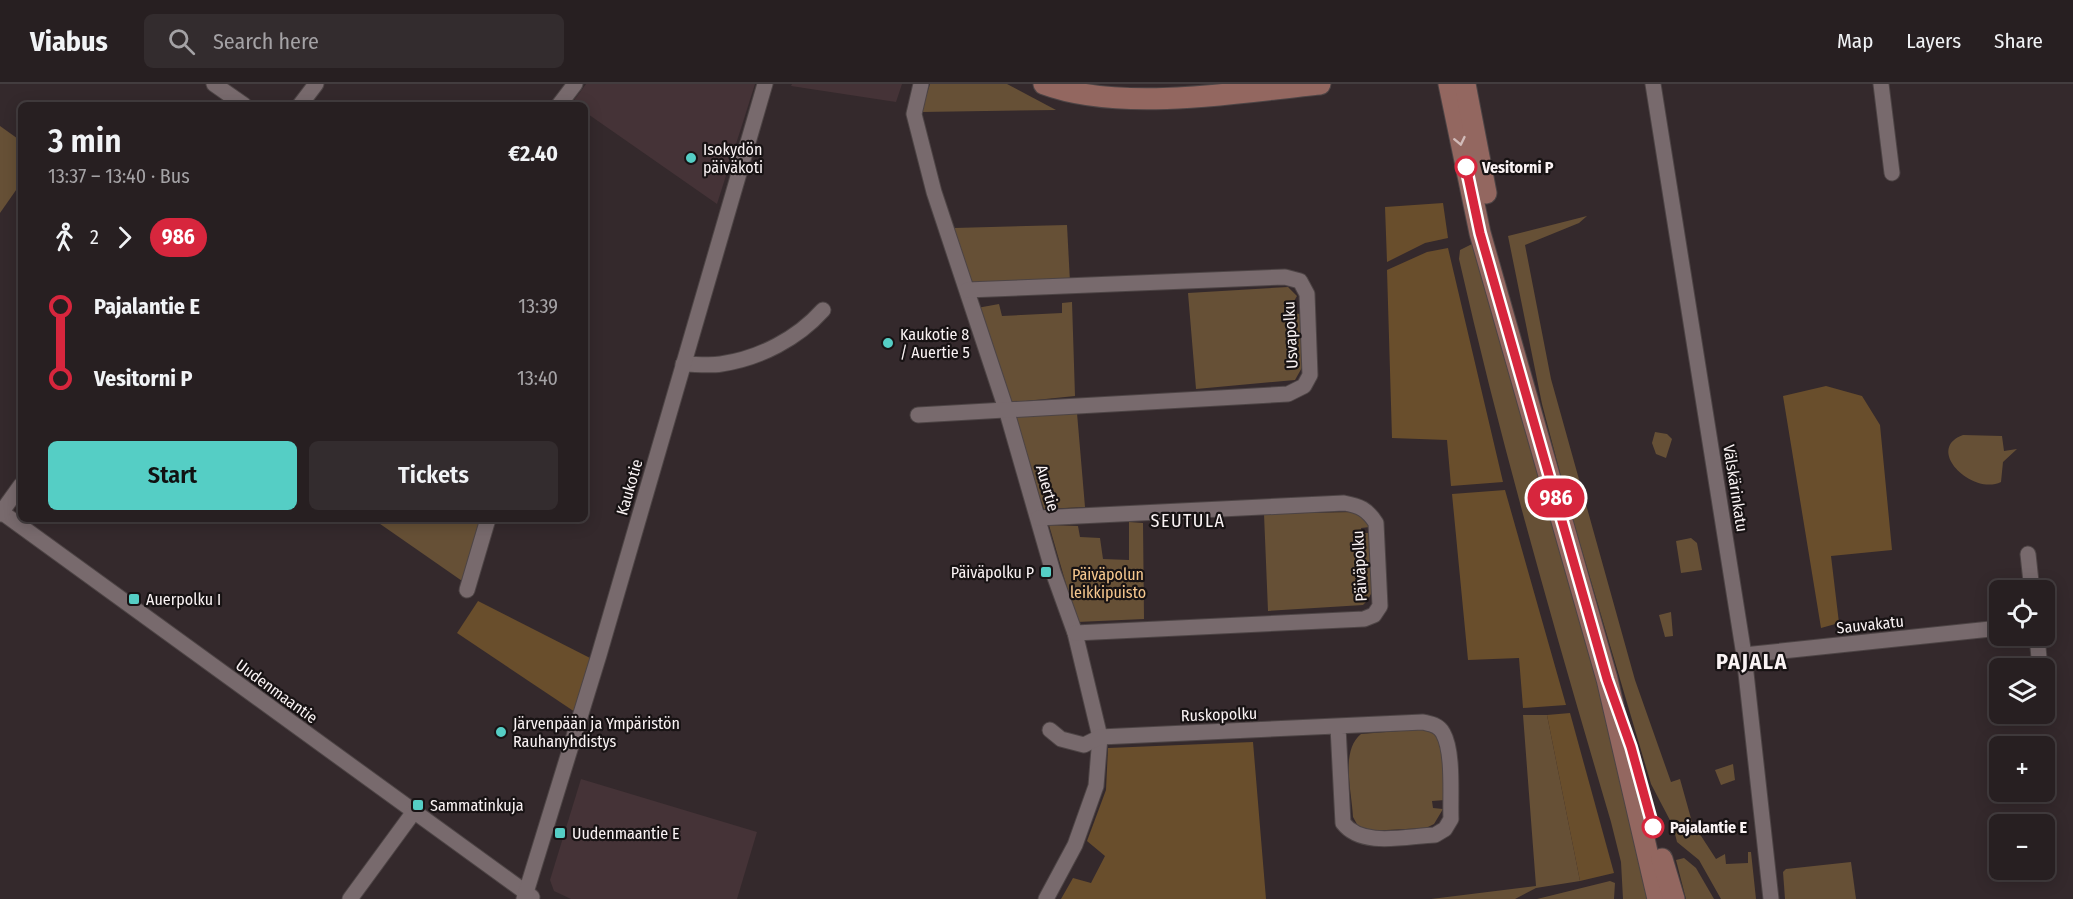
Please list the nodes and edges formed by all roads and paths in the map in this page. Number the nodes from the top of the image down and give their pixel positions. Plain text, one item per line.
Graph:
1 (214, 84) edge
2 (316, 84) edge
3 (575, 84) edge
4 (765, 84) edge
5 (921, 84) edge
6 (1320, 84) edge
7 (1449, 84) edge
8 (1465, 84) edge
9 (1653, 84) edge
10 (1881, 84) edge
11 (1054, 86) edge
12 (240, 102) edge
13 (302, 102) edge
14 (561, 102) edge
15 (1892, 173) dead end
16 (967, 290) junction
17 (823, 310) dead end
18 (683, 363) junction
19 (1006, 409) junction
20 (918, 415) dead end
21 (1534, 417) junction
22 (18, 489) edge
23 (0, 513) edge
24 (1038, 518) junction
25 (487, 522) edge
26 (2028, 554) dead end
27 (2031, 580) edge
28 (467, 590) dead end
29 (1989, 629) edge
30 (1075, 633) junction
31 (1744, 656) junction
32 (1607, 679) junction
33 (1338, 727) junction
34 (1050, 730) dead end
35 (1100, 737) junction
36 (413, 813) junction
37 (528, 897) edge
38 (350, 899) edge
39 (1046, 899) edge
40 (1658, 899) edge
41 (1674, 899) edge
42 (1770, 899) edge

1 - 12 street
2 - 13 street
3 - 14 street
4 - 18 street, Kaukotie
5 - 16 street, Auertie
6 - 11 main road
7 -> 21 main road
8 - 21 main road
9 - 31 street, Välskärinkatu
10 - 15 street
16 - 19 street, Auertie
16 - 19 street, Usvapolku
17 - 18 street
18 - 37 street, Kaukotie
19 - 20 street
19 - 24 street, Auertie
21 - 32 main road
22 - 23 street
23 - 36 street, Uudenmaantie
24 - 30 street, Auertie
24 - 30 street, Päiväpolku
25 - 28 street
26 - 27 street
29 - 31 street, Sauvakatu
30 - 35 street, Auertie
31 - 42 street, Välskärinkatu
32 - 40 main road
32 - 41 main road
33 - 33 street, Ruskopolku
33 - 35 street, Ruskopolku
34 - 35 street, Ruskopolku
35 - 39 street, Auertie
36 - 37 street, Uudenmaantie
36 - 38 street

